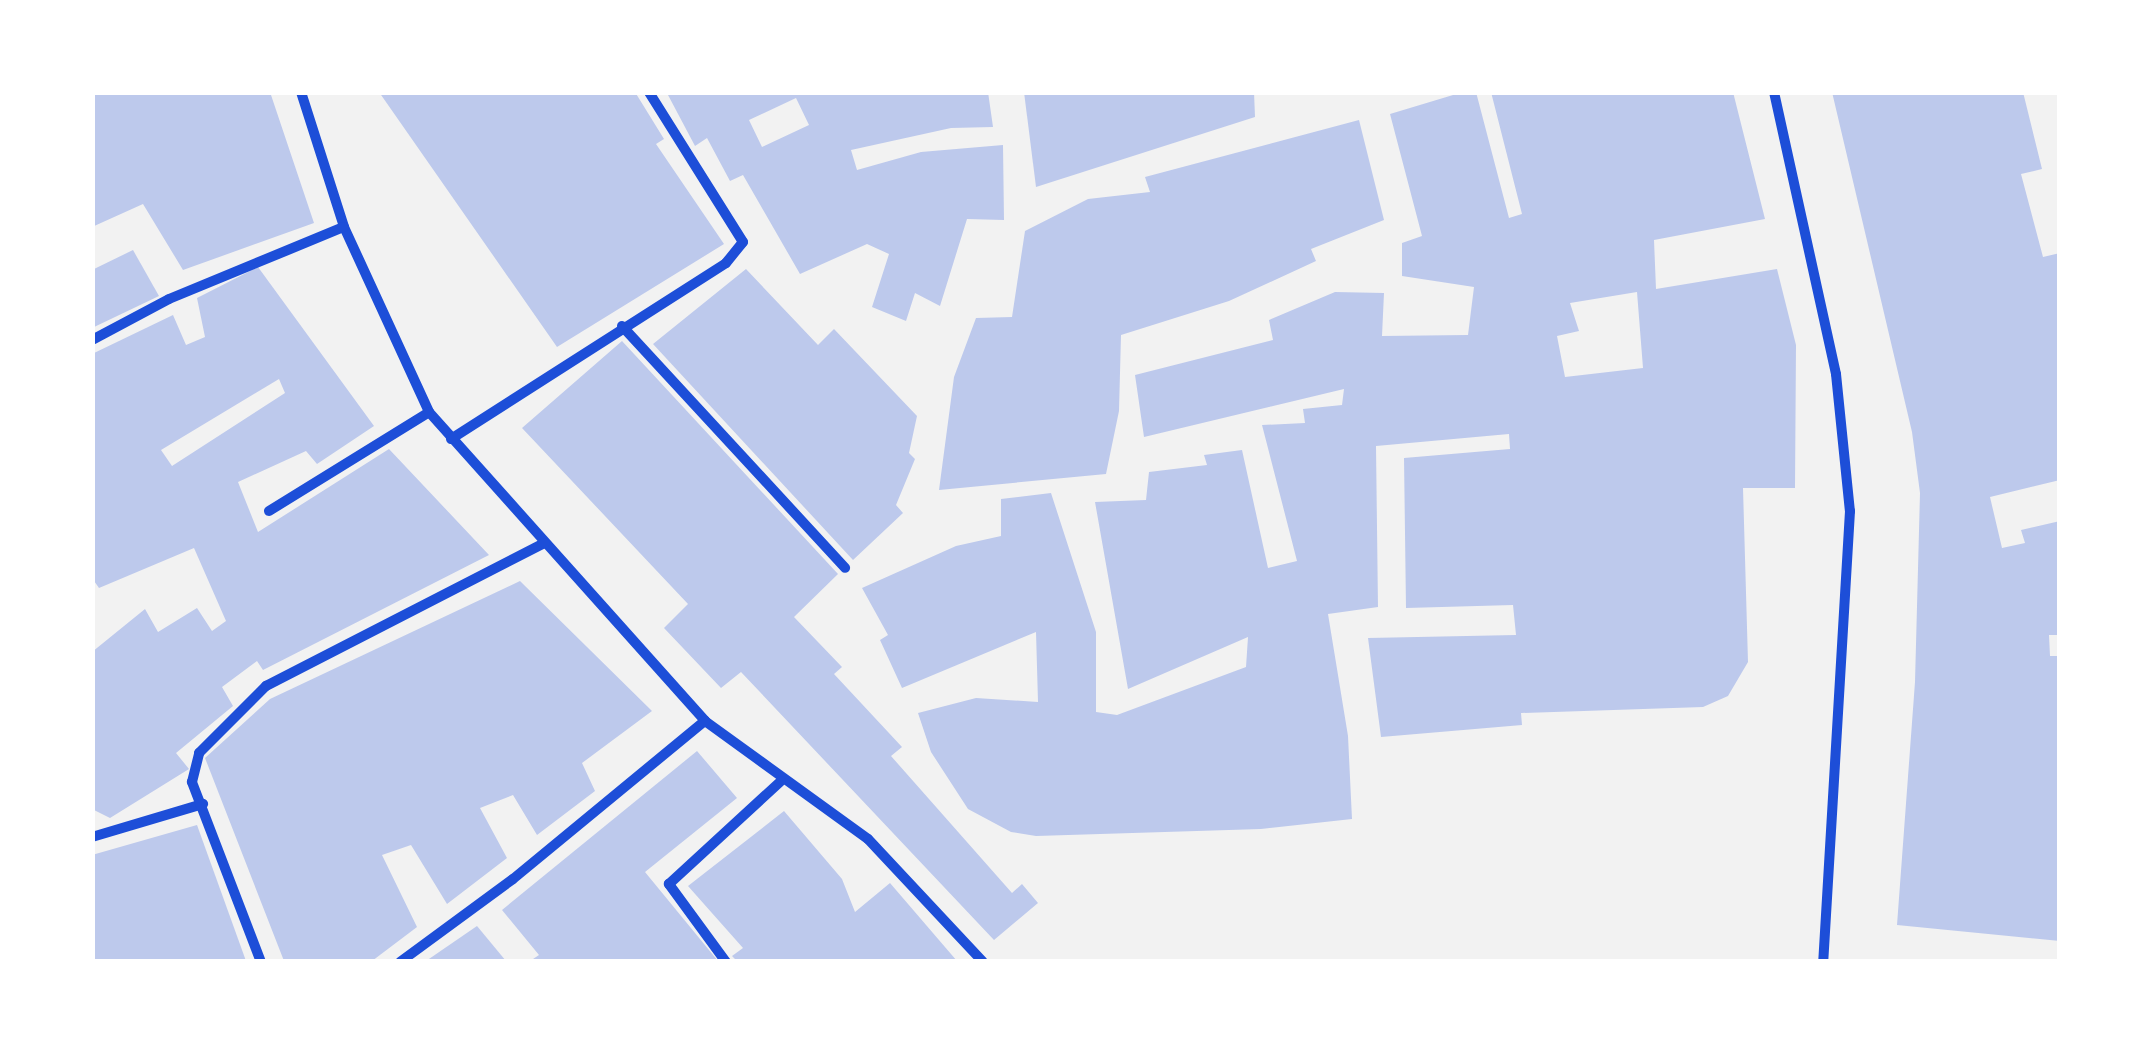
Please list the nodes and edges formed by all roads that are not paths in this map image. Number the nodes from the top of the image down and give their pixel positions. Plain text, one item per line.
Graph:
1 (301, 92) edge
2 (650, 92) edge
3 (1774, 92) edge
4 (344, 227) junction
5 (622, 326) junction
6 (92, 340) edge
7 (429, 412) junction
8 (451, 439) junction
9 (269, 511) dead end
10 (544, 543) junction
11 (845, 568) dead end
12 (705, 721) junction
13 (781, 781) junction
14 (203, 804) junction
15 (92, 837) edge
16 (406, 960) edge
17 (261, 962) edge
18 (726, 962) edge
19 (983, 962) edge
20 (1823, 962) edge

1 - 4 street
2 - 5 street
3 - 20 street
4 - 6 street
4 - 7 street
5 - 8 street
5 - 11 street
7 - 8 street
7 - 9 street
8 - 10 street
10 - 12 street
10 - 14 street
12 - 13 street
12 - 16 street
13 - 18 street
13 - 19 street
14 - 15 street
14 - 17 street

